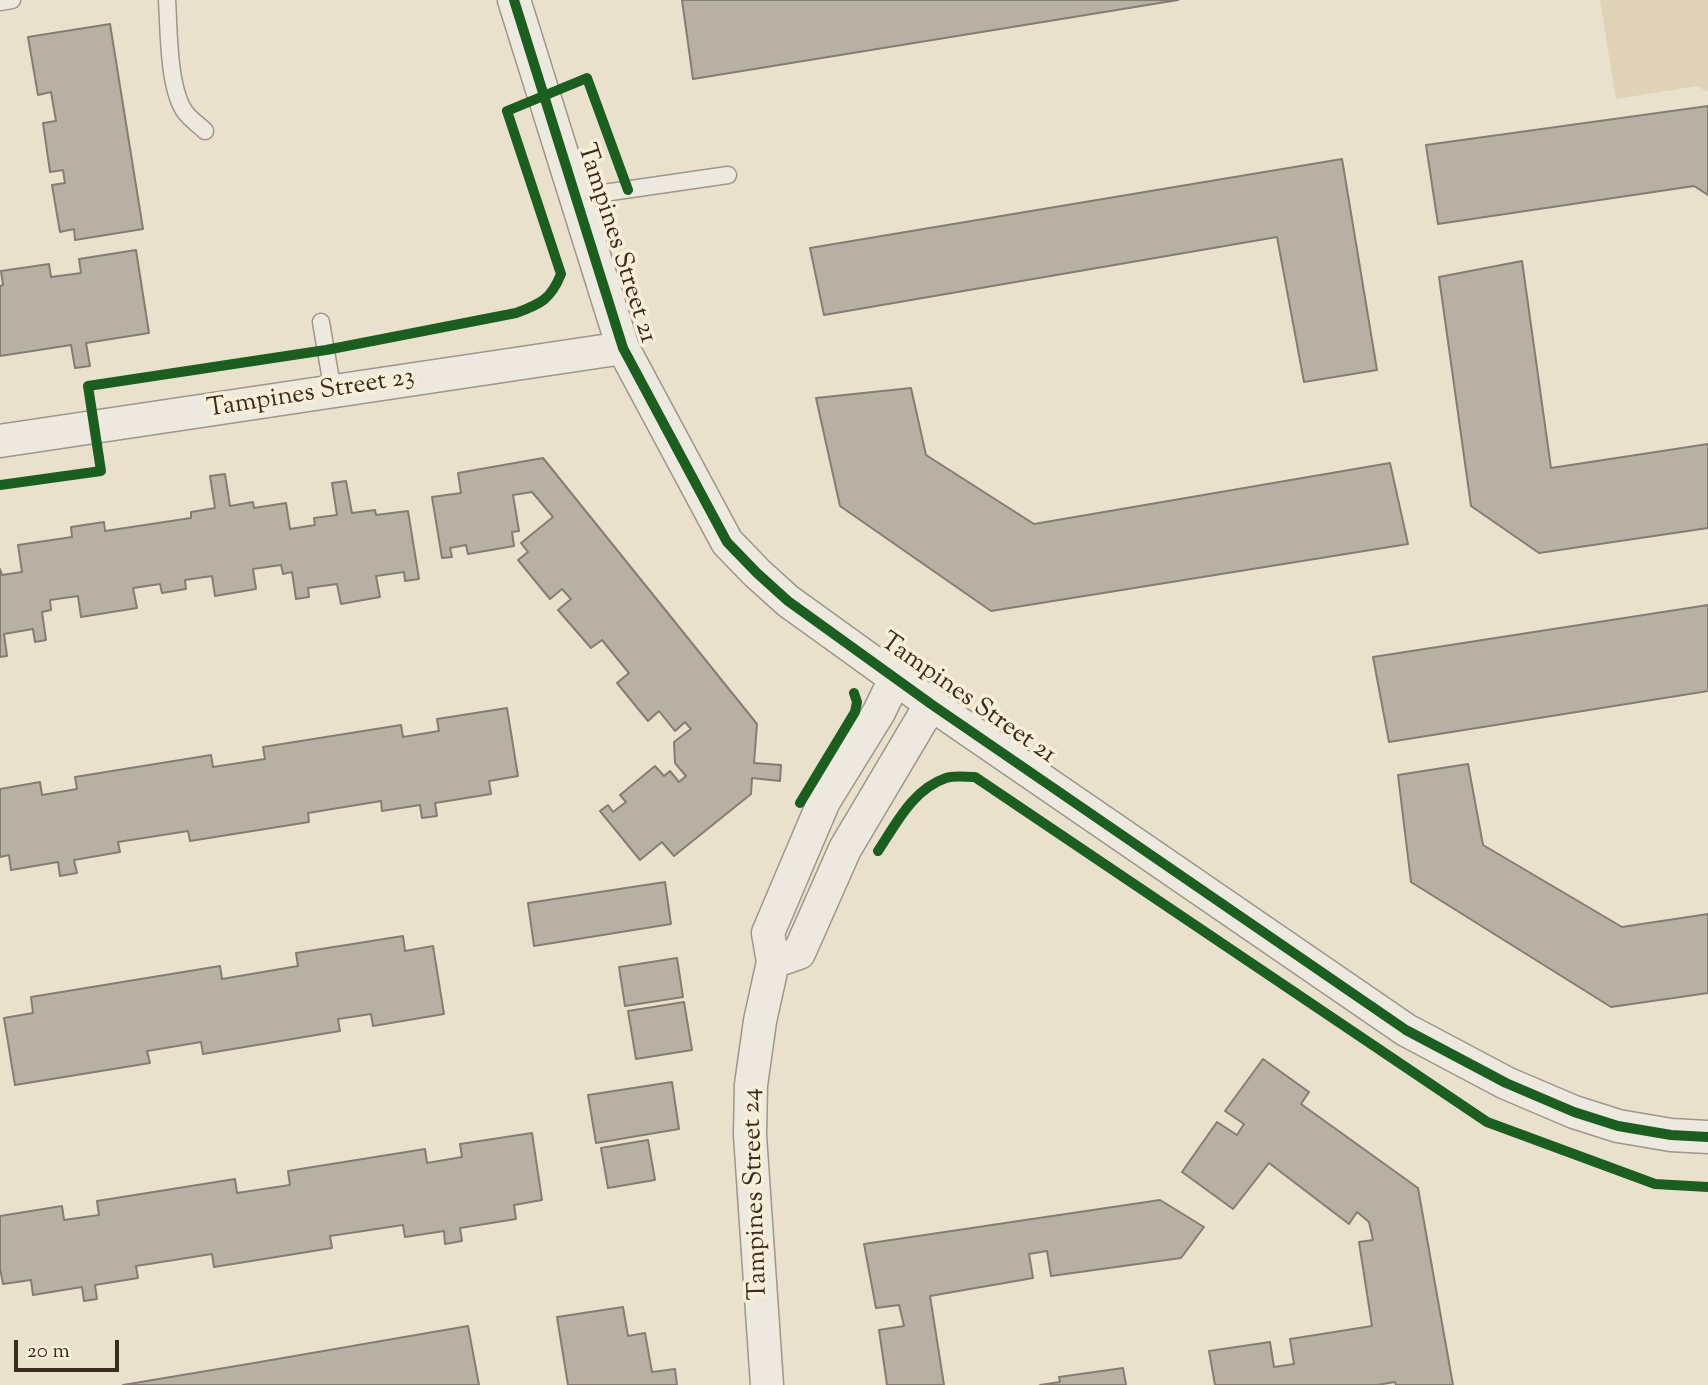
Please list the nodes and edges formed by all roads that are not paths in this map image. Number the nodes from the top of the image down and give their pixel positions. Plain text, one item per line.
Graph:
1 (12, 0) edge
2 (167, 0) edge
3 (514, 0) edge
4 (0, 2) edge
5 (205, 131) dead end
6 (728, 175) dead end
7 (576, 197) junction
8 (321, 322) dead end
9 (623, 348) junction
10 (333, 392) junction
11 (0, 441) edge
12 (895, 679) junction
13 (931, 704) junction
14 (774, 962) junction
15 (1708, 1137) edge
16 (767, 1385) edge

1 - 4 lane
2 - 5 lane
3 - 7 street, Tampines Street 21
6 - 7 lane
7 - 9 street, Tampines Street 21
8 - 10 lane
9 - 10 street, Tampines Street 23
9 - 12 street, Tampines Street 21
10 - 11 street, Tampines Street 23
12 - 13 street, Tampines Street 21
12 - 14 street, Tampines Street 24
13 - 14 street
13 - 15 street, Tampines Street 21
14 - 16 street, Tampines Street 24

